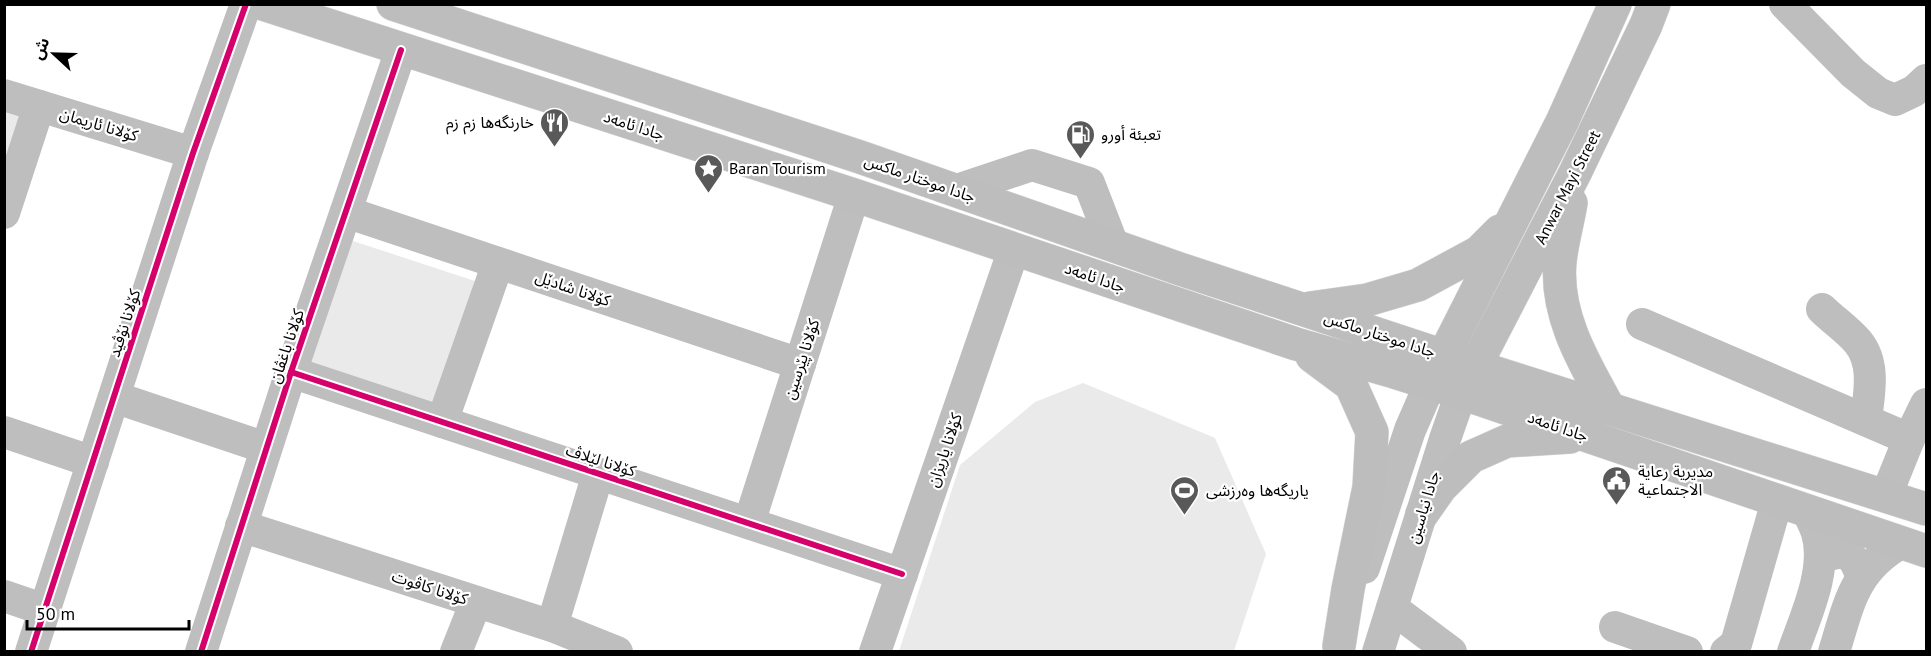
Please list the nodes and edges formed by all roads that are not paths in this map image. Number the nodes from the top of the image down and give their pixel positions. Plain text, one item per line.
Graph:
1 (246, 4) edge
2 (263, 4) edge
3 (393, 4) edge
4 (1615, 4) edge
5 (1654, 4) edge
6 (1785, 4) edge
7 (400, 50) junction
8 (1926, 80) edge
9 (4, 95) edge
10 (39, 106) junction
11 (193, 153) junction
12 (1575, 173) junction
13 (957, 190) junction
14 (854, 195) junction
15 (346, 212) junction
16 (4, 213) edge
17 (1513, 216) junction
18 (1113, 245) junction
19 (1014, 249) junction
20 (498, 263) junction
21 (1303, 309) junction
22 (1822, 309) dead end
23 (1642, 324) dead end
24 (1296, 344) junction
25 (800, 364) junction
26 (291, 372) junction
27 (1452, 375) junction
28 (114, 397) junction
29 (1926, 404) edge
30 (1609, 408) junction
31 (1866, 420) junction
32 (442, 422) junction
33 (4, 432) edge
34 (1586, 436) junction
35 (1909, 439) junction
36 (266, 448) junction
37 (93, 462) junction
38 (598, 474) junction
39 (1886, 496) junction
40 (1777, 501) junction
41 (1926, 509) edge
42 (1808, 512) junction
43 (1422, 514) junction
44 (749, 523) junction
45 (241, 526) junction
46 (1914, 547) edge
47 (1820, 559) junction
48 (902, 574) junction
49 (1861, 577) junction
50 (4, 596) edge
51 (476, 602) junction
52 (1392, 608) junction
53 (45, 610) junction
54 (552, 626) junction
55 (1616, 627) dead end
56 (1338, 649) edge
57 (31, 651) edge
58 (201, 651) edge
59 (456, 651) edge
60 (617, 651) edge
61 (875, 651) edge
62 (1378, 651) edge
63 (1451, 651) edge
64 (1687, 651) edge
65 (1726, 651) edge
66 (1793, 651) edge
67 (1834, 651) edge

1 - 11 street, کۆلانا نۆڤید
2 - 7 main road, جادا ئامەد
3 - 13 main road, جادا موختار ماكس
4 - 17 main road, Anwar Mayi Street
5 - 12 main road, Anwar Mayi Street
6 - 8 street
7 - 14 main road, جادا ئامەد
7 - 15 street, کۆلانا باغڤان
9 - 10 street, کۆلانا ئاریمان
10 - 11 street, کۆلانا ئاریمان
10 - 16 street
11 - 28 street, کۆلانا نۆڤید
12 - 27 main road, Anwar Mayi Street
12 - 30 main road
13 - 18 main road, جادا موختار ماكس
13 - 18 street
14 - 19 main road, جادا ئامەد
14 - 25 street, کۆلانا پێرسین
15 - 20 street, کۆلانا شادێل
15 - 26 street, کۆلانا باغڤان
17 - 21 main road
17 - 27 main road, Anwar Mayi Street
18 - 21 main road, جادا موختار ماكس
19 - 24 main road, جادا ئامەد
19 - 48 street, کۆلانا یاریزان
20 - 25 street, کۆلانا شادێل
20 - 32 street
21 - 27 main road, جادا موختار ماكس
22 - 31 street
23 - 31 street
24 - 27 main road, جادا ئامەد
24 - 56 main road
25 - 44 street, کۆلانا پێرسین
26 - 32 street, کۆلانا لێلاڤ
26 - 36 street, کۆلانا باغڤان
27 - 30 main road, جادا ئامەد
27 - 34 main road, جادا ئامەد
27 - 43 street, جادا نیاسین
27 - 56 street
28 - 36 street
28 - 37 street, کۆلانا نۆڤید
29 - 35 street
30 - 39 main road, جادا ئامەد
31 - 35 street
32 - 38 street, کۆلانا لێلاڤ
33 - 37 street
34 - 40 main road, جادا ئامەد
34 - 43 main road
35 - 39 street
36 - 45 street, کۆلانا باغڤان
37 - 53 street, کۆلانا نۆڤید
38 - 44 street, کۆلانا لێلاڤ
38 - 54 street
39 - 41 main road, جادا ئامەد
40 - 42 main road, جادا ئامەد
40 - 65 street
42 - 46 main road, جادا ئامەد
42 - 47 street
43 - 52 street, جادا نیاسین
44 - 48 street, کۆلانا لێلاڤ
45 - 51 street, کۆلانا کاڤوت
45 - 58 street, کۆلانا باغڤان
46 - 49 street
47 - 49 street
47 - 66 street
48 - 61 street, کۆلانا یاریزان
49 - 67 street
50 - 53 street
51 - 54 street, کۆلانا کاڤوت
51 - 59 street
52 - 62 street, جادا نیاسین
52 - 63 street
53 - 57 street, کۆلانا نۆڤید
54 - 60 street, کۆلانا کاڤوت
55 - 64 street

